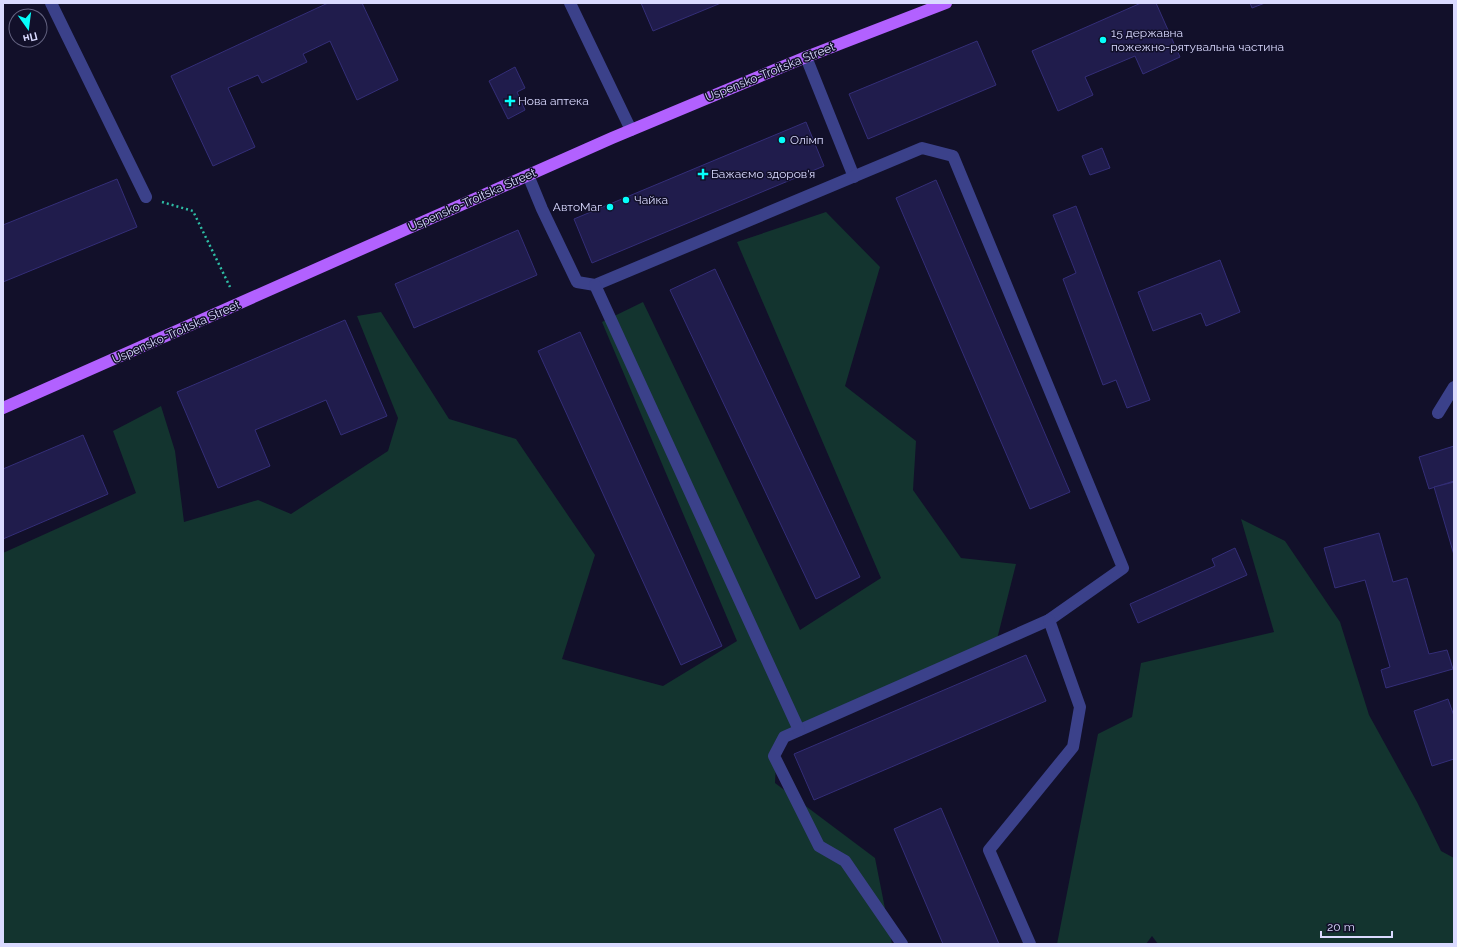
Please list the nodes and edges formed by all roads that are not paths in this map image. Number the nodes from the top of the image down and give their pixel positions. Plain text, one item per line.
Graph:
1 (51, 3) edge
2 (570, 3) edge
3 (946, 3) edge
4 (806, 57) junction
5 (631, 130) junction
6 (528, 175) junction
7 (854, 177) junction
8 (146, 197) road end
9 (595, 285) junction
10 (1454, 387) edge
11 (3, 408) edge
12 (1438, 413) dead end
13 (1048, 620) junction
14 (799, 730) junction
15 (902, 944) edge
16 (1030, 944) edge

1 - 8 lane
2 - 5 lane
3 - 4 main road, Uspensko-Troitska Street
4 - 5 main road, Uspensko-Troitska Street
4 - 7 lane
5 - 6 main road, Uspensko-Troitska Street
6 - 9 lane
6 - 11 main road, Uspensko-Troitska Street
7 - 9 lane
7 - 13 lane
9 - 14 lane
10 - 12 lane
13 - 14 lane
13 - 16 lane
14 - 15 lane

